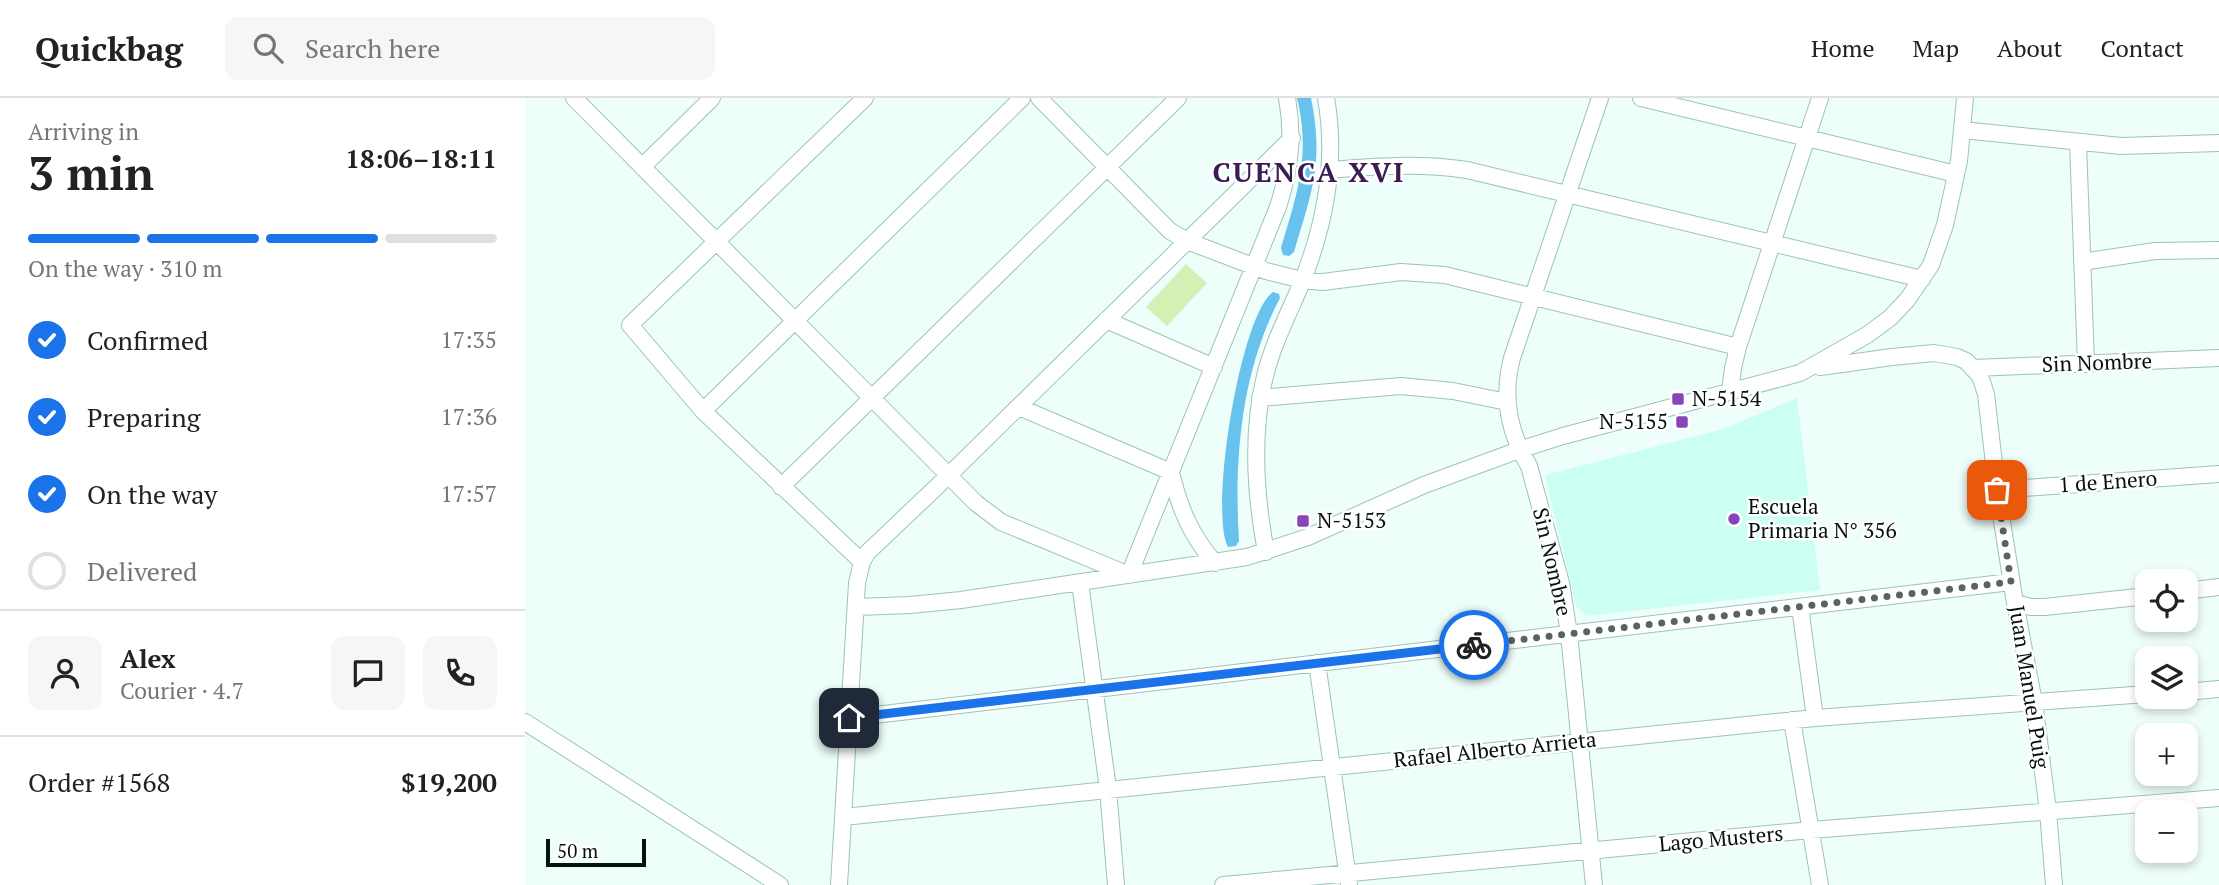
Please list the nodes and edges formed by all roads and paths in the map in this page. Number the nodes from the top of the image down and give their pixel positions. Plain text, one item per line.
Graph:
1 (574, 98) edge
2 (712, 98) edge
3 (865, 98) edge
4 (1022, 98) edge
5 (1039, 98) edge
6 (1178, 98) edge
7 (1287, 98) edge
8 (1326, 98) edge
9 (1600, 98) edge
10 (1641, 98) edge
11 (1820, 98) edge
12 (1965, 98) edge
13 (1962, 130) junction
14 (1291, 138) junction
15 (1807, 138) junction
16 (2078, 143) junction
17 (2219, 143) edge
18 (643, 166) junction
19 (1107, 167) junction
20 (1330, 170) junction
21 (1956, 174) junction
22 (1568, 193) junction
23 (1187, 241) junction
24 (716, 242) junction
25 (1772, 243) junction
26 (2219, 250) edge
27 (2082, 262) junction
28 (1255, 267) junction
29 (1922, 279) junction
30 (1303, 280) junction
31 (1533, 296) junction
32 (794, 320) junction
33 (1106, 320) junction
34 (1738, 347) junction
35 (2219, 358) edge
36 (2086, 364) junction
37 (1214, 367) junction
38 (1974, 368) junction
39 (1800, 373) junction
40 (1730, 391) junction
41 (1260, 398) junction
42 (871, 399) junction
43 (1507, 402) junction
44 (1019, 407) junction
45 (703, 411) junction
46 (1520, 450) junction
47 (1171, 472) junction
48 (2219, 474) edge
49 (948, 476) junction
50 (781, 487) junction
51 (1997, 490) junction
52 (1266, 552) junction
53 (862, 562) junction
54 (1215, 563) junction
55 (1129, 575) junction
56 (2011, 582) junction
57 (1080, 583) junction
58 (2219, 587) edge
59 (2198, 590) edge
60 (2135, 597) edge
61 (2015, 603) junction
62 (856, 607) junction
63 (1800, 607) junction
64 (1569, 634) junction
65 (1317, 663) junction
66 (1094, 689) junction
67 (2219, 690) edge
68 (2198, 691) edge
69 (2135, 695) edge
70 (2034, 702) junction
71 (849, 718) junction
72 (1815, 718) junction
73 (1792, 720) junction
74 (525, 722) edge
75 (1580, 742) junction
76 (1332, 767) junction
77 (1108, 789) junction
78 (2219, 798) edge
79 (2048, 811) junction
80 (843, 817) junction
81 (1811, 831) junction
82 (1591, 851) junction
83 (1348, 879) edge
84 (780, 885) edge
85 (839, 885) edge
86 (1116, 885) edge
87 (1223, 885) edge
88 (1594, 885) edge
89 (1821, 885) edge
90 (2054, 885) edge

1 - 18 street
2 - 18 street
3 - 24 street
4 - 32 street
5 - 19 street
6 - 19 street
7 - 14 street
8 - 20 street
9 - 22 street
10 - 15 street
11 - 15 street
12 - 13 street
13 - 16 street
13 - 21 street
14 - 23 street
14 - 28 street
15 - 21 street
15 - 25 street
16 - 17 street
16 - 27 street
18 - 24 street
19 - 23 street
19 - 42 street
20 - 22 street
20 - 30 street
21 - 29 street
22 - 25 street
22 - 31 street
23 - 28 street
23 - 33 street
24 - 32 street
24 - 45 street
25 - 29 street
25 - 34 street
26 - 27 street
27 - 36 street
28 - 30 street
28 - 37 street
29 - 39 street
30 - 31 street
30 - 41 street
31 - 34 street
31 - 43 street
32 - 42 street
32 - 45 street
33 - 37 street
33 - 44 street
34 - 40 street
35 - 36 street, Sin Nombre
36 - 38 street, Sin Nombre
37 - 47 street
38 - 39 street, Sin Nombre
38 - 51 street
39 - 40 street
40 - 46 street
41 - 43 street
41 - 52 street
42 - 49 street
42 - 50 street
43 - 46 street, Sin Nombre
44 - 47 street
44 - 49 street
45 - 50 street
46 - 52 street
46 - 64 street, Sin Nombre
47 - 54 street
47 - 55 street
48 - 51 street, 1 de Enero
49 - 53 street
49 - 55 street
50 - 53 street
51 - 56 street, Juan Manuel Puig
52 - 54 street
53 - 62 street
54 - 55 street
55 - 57 street
56 - 61 street, Juan Manuel Puig
56 - 63 street
57 - 62 street
57 - 66 street
58 - 59 street
60 - 61 street
61 - 70 street, Juan Manuel Puig
62 - 71 street
63 - 64 street
63 - 72 street
64 - 65 street
64 - 75 street, Sin Nombre
65 - 66 street
65 - 76 street
66 - 71 street
66 - 77 street
67 - 68 street
69 - 70 street, Rafael Alberto Arrieta
70 - 72 street, Rafael Alberto Arrieta
70 - 79 street, Juan Manuel Puig
71 - 80 street
72 - 73 street, Rafael Alberto Arrieta
73 - 75 street, Rafael Alberto Arrieta
73 - 81 street
74 - 84 street
75 - 76 street, Rafael Alberto Arrieta
75 - 82 street, Sin Nombre
76 - 77 street, Rafael Alberto Arrieta
76 - 83 street
77 - 80 street, Rafael Alberto Arrieta
77 - 86 street
78 - 79 street, Lago Musters
79 - 81 street, Lago Musters
79 - 90 street, Juan Manuel Puig
80 - 85 street
81 - 82 street, Lago Musters
81 - 89 street
82 - 83 street, Lago Musters
82 - 88 street, Sin Nombre
83 - 87 street, Lago Musters

